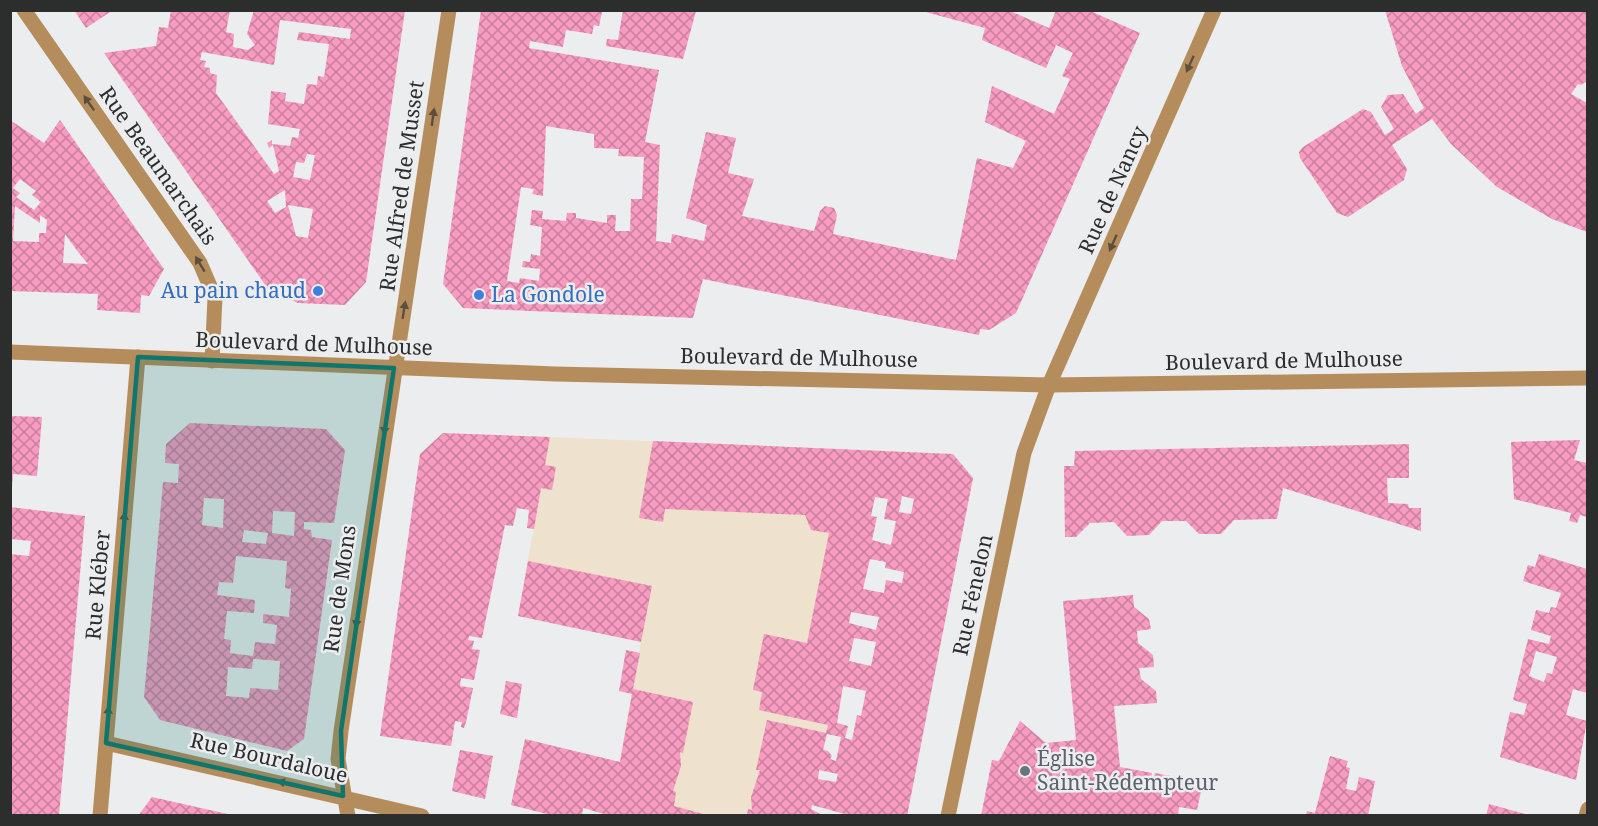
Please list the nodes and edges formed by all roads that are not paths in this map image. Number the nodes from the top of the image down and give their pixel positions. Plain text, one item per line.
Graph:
1 (24, 10) edge
2 (449, 10) edge
3 (1214, 10) edge
4 (10, 352) edge
5 (138, 357) junction
6 (212, 361) junction
7 (394, 368) junction
8 (1587, 378) edge
9 (1049, 386) junction
10 (106, 743) junction
11 (343, 796) junction
12 (1587, 809) edge
13 (100, 816) edge
14 (348, 816) edge
15 (422, 816) edge
16 (948, 816) edge
17 (1586, 816) edge

6 -> 1 street, Rue Beaumarchais
7 -> 2 street, Rue Alfred de Musset
3 -> 9 street, Rue de Nancy
4 - 5 street, Boulevard de Mulhouse
5 - 6 street, Boulevard de Mulhouse
10 -> 5 street, Rue Kléber
6 - 7 street, Boulevard de Mulhouse
7 - 9 street, Boulevard de Mulhouse
7 -> 11 street, Rue de Mons
8 - 9 street, Boulevard de Mulhouse
9 - 16 street, Rue Fénelon
11 -> 10 street, Rue Bourdaloue
10 - 13 street, Rue Kléber
11 - 14 street, Rue de Mons
11 - 15 street, Rue Bourdaloue
12 - 17 street

